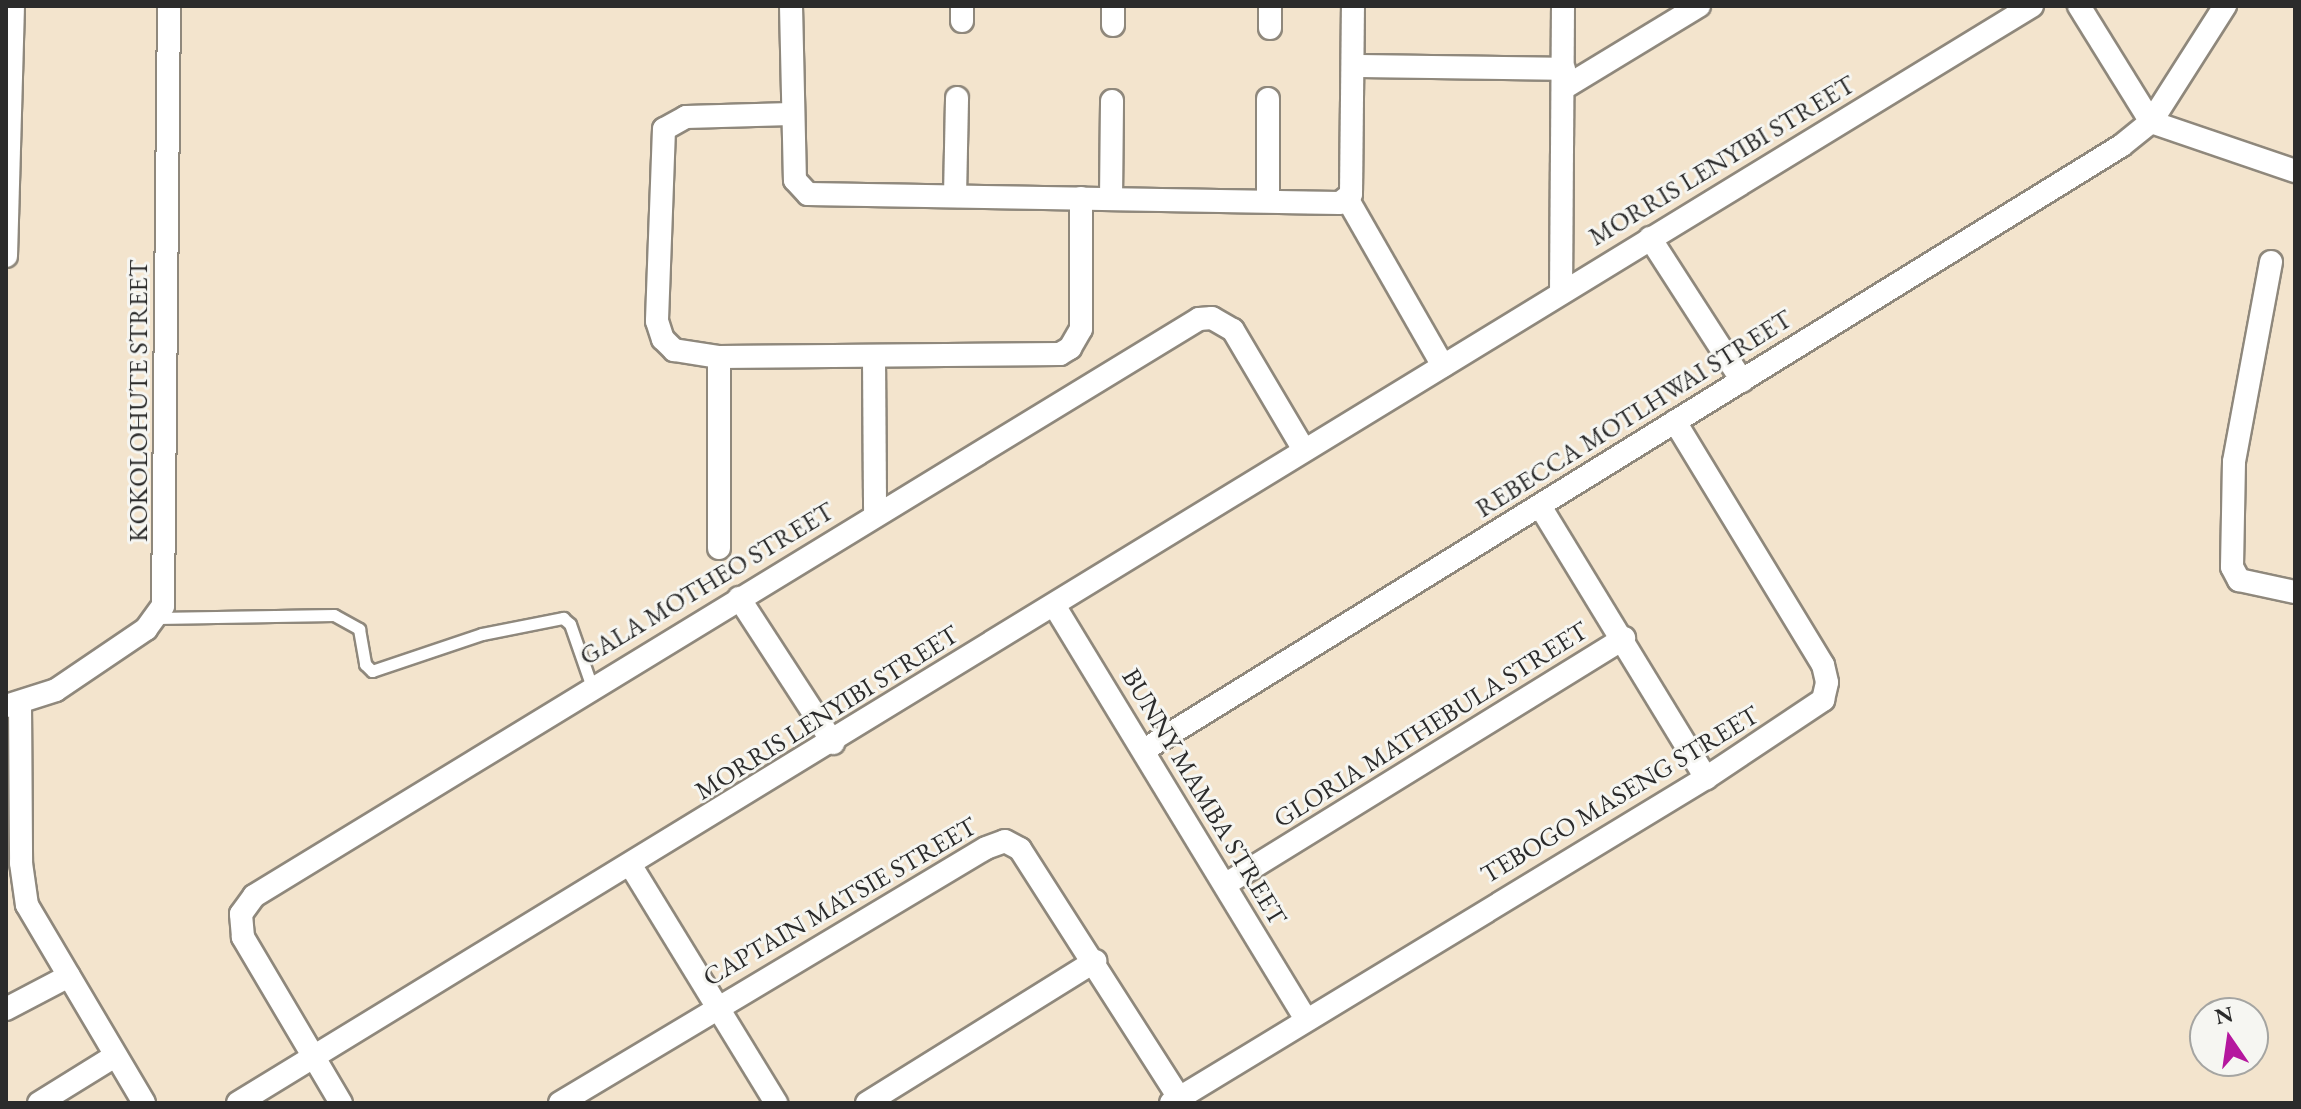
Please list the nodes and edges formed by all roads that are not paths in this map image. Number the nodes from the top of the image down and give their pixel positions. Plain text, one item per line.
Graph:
1 (13, 6) edge
2 (169, 6) edge
3 (791, 6) edge
4 (1353, 6) edge
5 (1563, 6) edge
6 (1699, 6) edge
7 (2032, 6) edge
8 (2079, 6) edge
9 (2225, 6) edge
10 (1353, 66) junction
11 (1564, 78) junction
12 (957, 98) dead end
13 (1268, 99) dead end
14 (1112, 101) dead end
15 (791, 114) junction
16 (8, 117) edge
17 (2151, 122) junction
18 (2295, 171) edge
19 (955, 196) junction
20 (1081, 198) junction
21 (1111, 199) junction
22 (1348, 200) junction
23 (1268, 201) junction
24 (1650, 238) junction
25 (6, 256) edge
26 (2271, 262) dead end
27 (1561, 293) junction
28 (719, 357) junction
29 (874, 358) junction
30 (1443, 366) junction
31 (1742, 381) junction
32 (1675, 422) junction
33 (1304, 450) junction
34 (1540, 506) junction
35 (875, 515) junction
36 (719, 548) dead end
37 (2295, 592) edge
38 (739, 598) junction
39 (1054, 605) junction
40 (157, 618) junction
41 (1624, 638) junction
42 (592, 687) junction
43 (13, 705) edge
44 (833, 743) junction
45 (1144, 750) junction
46 (1706, 778) junction
47 (13, 863) edge
48 (631, 866) junction
49 (1226, 884) junction
50 (1095, 961) junction
51 (69, 976) junction
52 (716, 1007) junction
53 (6, 1009) edge
54 (1305, 1018) junction
55 (115, 1056) junction
56 (313, 1057) junction
57 (1175, 1101) edge
58 (39, 1103) edge
59 (144, 1103) edge
60 (238, 1103) edge
61 (341, 1103) edge
62 (560, 1103) edge
63 (776, 1103) edge
64 (867, 1103) edge

1 - 16 street
2 - 40 street, KOKOLOHUTE STREET
3 - 15 street
4 - 10 street
5 - 11 street
6 - 11 street
7 - 24 street, MORRIS LENYIBI STREET
8 - 17 street
9 - 17 street, REBECCA MOTLHWAI STREET
10 - 11 street
10 - 22 street
11 - 27 street
12 - 19 street
13 - 23 street
14 - 21 street
15 - 19 street
15 - 28 street
16 - 25 street
17 - 18 street
17 - 31 street, REBECCA MOTLHWAI STREET
19 - 20 street
20 - 21 street
20 - 29 street
21 - 23 street
22 - 23 street
22 - 30 street
24 - 27 street, MORRIS LENYIBI STREET
24 - 31 street
26 - 37 street
27 - 30 street, MORRIS LENYIBI STREET
28 - 29 street
28 - 36 street
29 - 35 street
30 - 33 street, MORRIS LENYIBI STREET
31 - 32 street, REBECCA MOTLHWAI STREET
32 - 34 street, REBECCA MOTLHWAI STREET
32 - 46 street, TEBOGO MASENG STREET
33 - 35 street, GALA MOTHEO STREET
33 - 39 street, MORRIS LENYIBI STREET
34 - 41 street
34 - 45 street, REBECCA MOTLHWAI STREET
35 - 38 street, GALA MOTHEO STREET
38 - 42 street, GALA MOTHEO STREET
38 - 44 street
39 - 44 street, MORRIS LENYIBI STREET
39 - 45 street, BUNNY MAMBA STREET
40 - 42 lane
40 - 43 street
41 - 46 street
41 - 49 street, GLORIA MATHEBULA STREET
42 - 56 street, GALA MOTHEO STREET
43 - 47 street
44 - 48 street, MORRIS LENYIBI STREET
45 - 49 street, BUNNY MAMBA STREET
46 - 54 street, TEBOGO MASENG STREET
47 - 51 street
48 - 52 street
48 - 56 street, MORRIS LENYIBI STREET
49 - 54 street, BUNNY MAMBA STREET
50 - 52 street, CAPTAIN MATSIE STREET
50 - 57 street, CAPTAIN MATSIE STREET
50 - 64 street
51 - 53 street
51 - 55 street
52 - 62 street, CAPTAIN MATSIE STREET
52 - 63 street
54 - 57 street, TEBOGO MASENG STREET
55 - 58 street
55 - 59 street
56 - 60 street, MORRIS LENYIBI STREET
56 - 61 street

